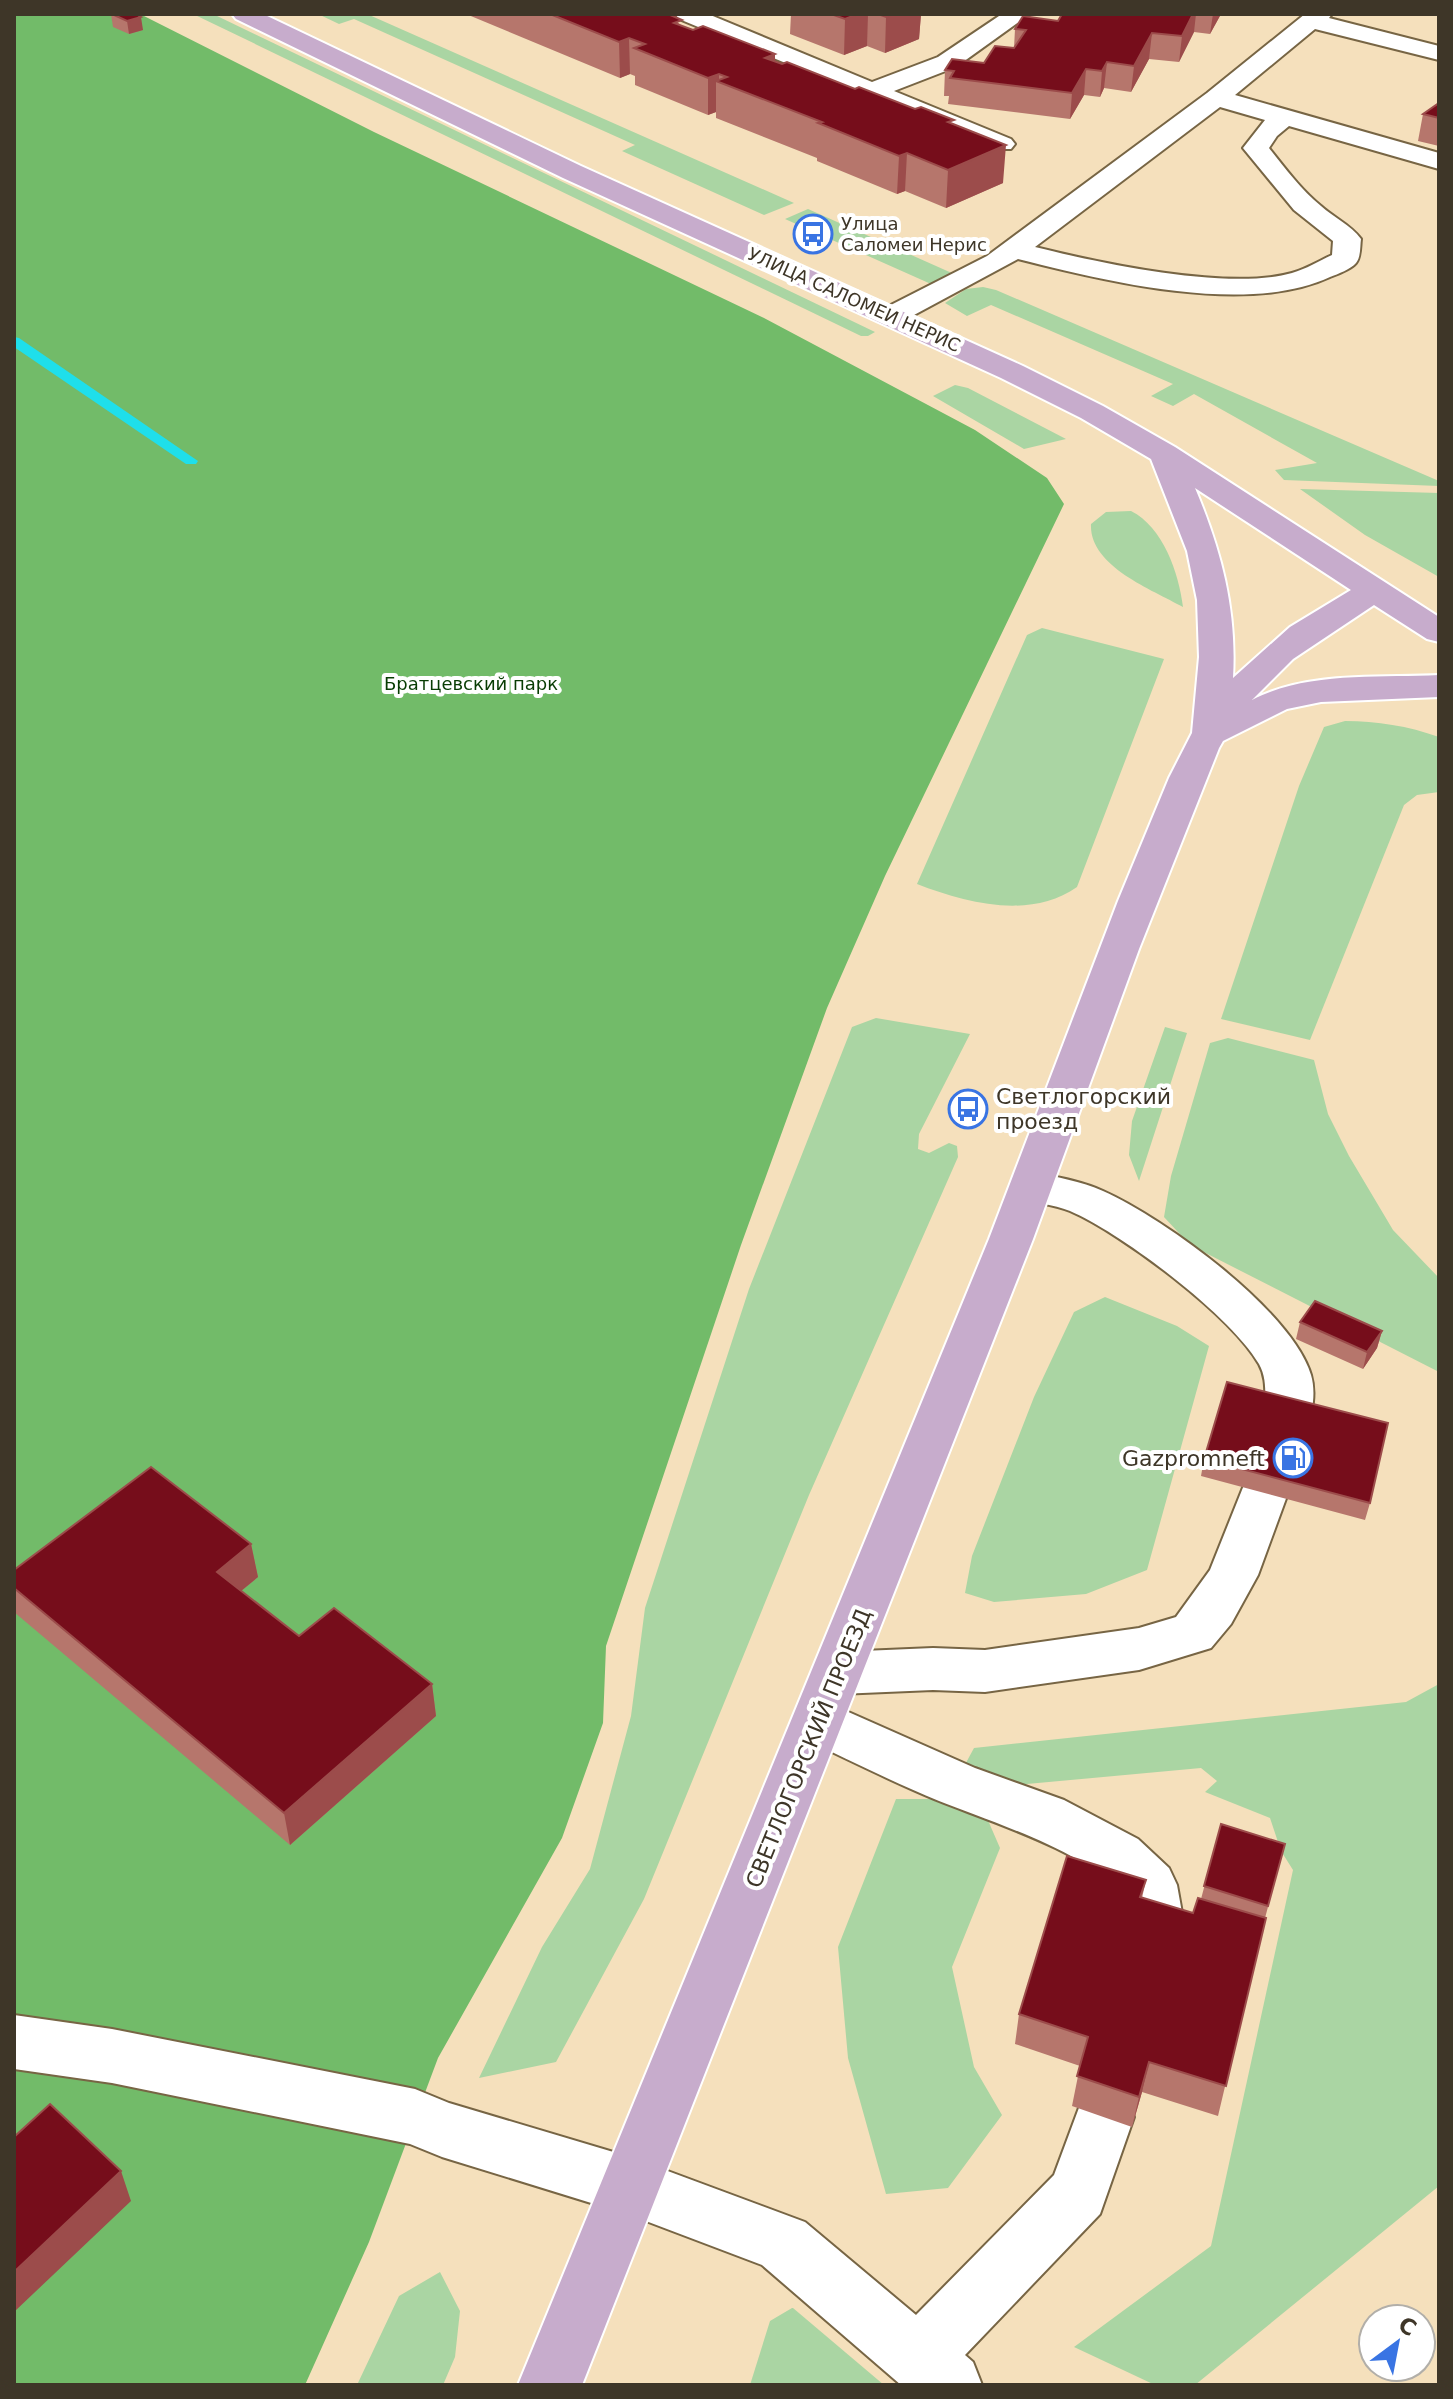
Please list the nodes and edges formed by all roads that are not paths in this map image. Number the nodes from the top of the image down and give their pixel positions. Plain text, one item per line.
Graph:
1 (244, 14) edge
2 (687, 14) edge
3 (1018, 14) edge
4 (1315, 18) edge
5 (1439, 53) edge
6 (873, 90) junction
7 (1216, 98) junction
8 (1285, 117) junction
9 (1002, 144) edge
10 (1439, 161) edge
11 (1014, 250) junction
12 (891, 316) junction
13 (1164, 454) junction
14 (1373, 591) junction
15 (1439, 632) edge
16 (1439, 686) edge
17 (1207, 737) junction
18 (1032, 1187) junction
19 (1288, 1416) edge
20 (1263, 1493) edge
21 (829, 1697) junction
22 (1158, 1935) edge
23 (14, 2042) edge
24 (1104, 2117) edge
25 (630, 2186) junction
26 (934, 2371) edge
27 (550, 2385) edge

1 - 12 main road, УЛИЦА САЛОМЕИ НЕРИС
2 - 6 lane
3 - 6 lane
4 - 5 lane
4 - 7 lane
6 - 9 lane
7 - 8 lane
7 - 11 lane
8 - 10 lane
8 - 11 lane
11 - 12 lane
12 - 13 main road, УЛИЦА САЛОМЕИ НЕРИС
13 - 14 main road, УЛИЦА САЛОМЕИ НЕРИС
13 - 17 main road
14 - 15 main road, УЛИЦА САЛОМЕИ НЕРИС
14 - 17 main road, СВЕТЛОГОРСКИЙ ПРОЕЗД
16 - 17 main road
17 - 18 main road, СВЕТЛОГОРСКИЙ ПРОЕЗД
18 - 19 lane
18 - 21 main road, СВЕТЛОГОРСКИЙ ПРОЕЗД
20 - 21 lane
21 - 22 lane
21 - 25 main road, СВЕТЛОГОРСКИЙ ПРОЕЗД
23 - 25 lane
24 - 26 lane
25 - 26 lane
25 - 27 main road, СВЕТЛОГОРСКИЙ ПРОЕЗД

